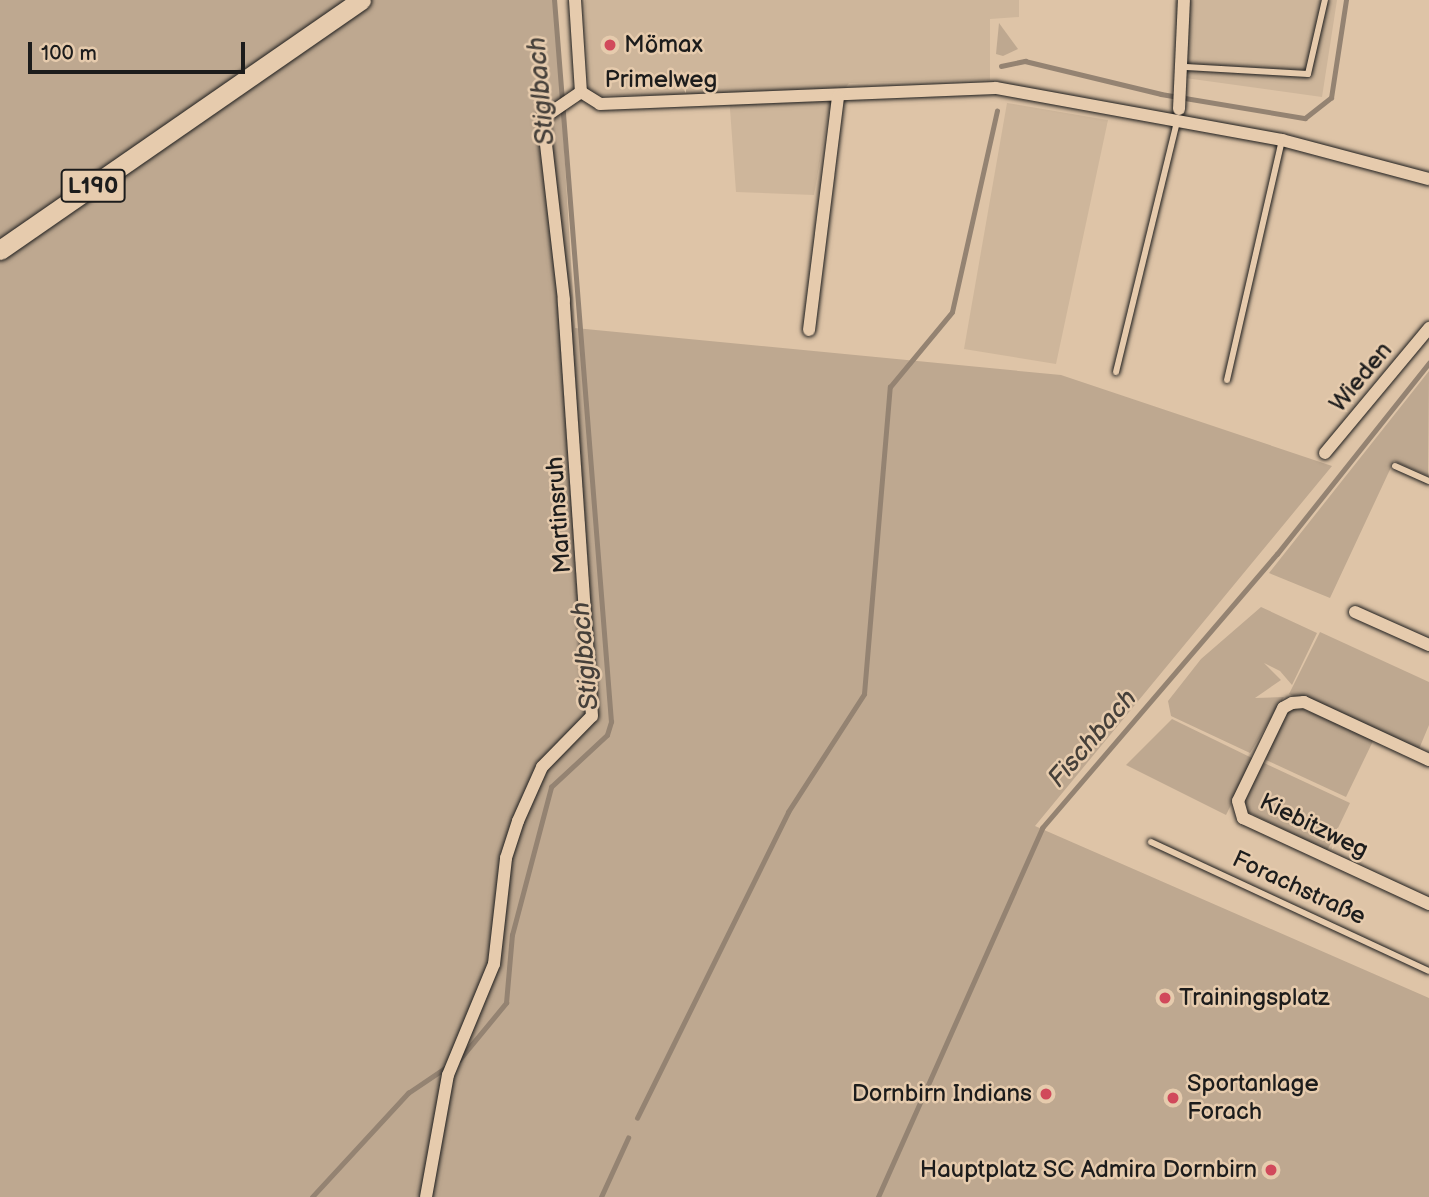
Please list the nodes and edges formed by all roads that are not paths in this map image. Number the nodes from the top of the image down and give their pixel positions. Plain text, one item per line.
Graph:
1 (362, 0) edge
2 (575, 0) edge
3 (1184, 0) edge
4 (1325, 0) edge
5 (1186, 66) junction
6 (576, 96) junction
7 (838, 97) junction
8 (1178, 115) junction
9 (1282, 140) junction
10 (1429, 180) edge
11 (0, 250) edge
12 (1429, 328) edge
13 (809, 330) dead end
14 (1116, 372) dead end
15 (1227, 380) dead end
16 (1325, 453) dead end
17 (1395, 467) dead end
18 (1429, 481) edge
19 (1355, 612) dead end
20 (1429, 645) edge
21 (1429, 760) edge
22 (1151, 842) dead end
23 (1429, 904) edge
24 (1429, 971) edge
25 (426, 1197) edge

1 - 11 main road, L190
2 - 6 street, Primelweg
3 - 5 street
4 - 5 lane
5 - 8 street
6 - 7 street, Primelweg
6 - 25 street, Martinsruh
7 - 8 street, Primelweg
7 - 13 street
8 - 9 street, Primelweg
8 - 14 lane
9 - 10 street
9 - 15 lane
12 - 16 street, Wieden
17 - 18 lane
19 - 20 street
21 - 23 street, Kiebitzweg
22 - 24 lane, Forachstraße

